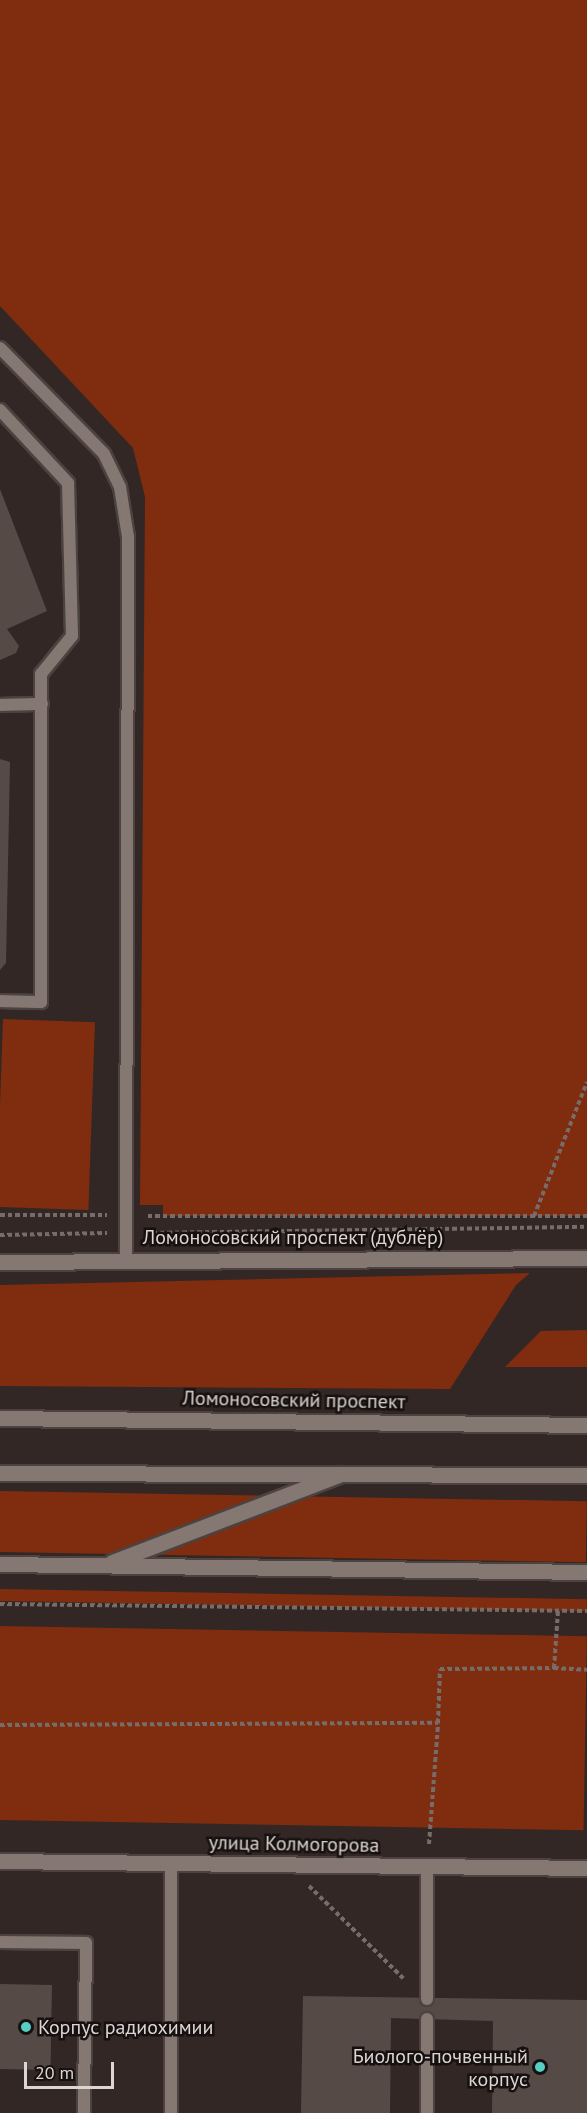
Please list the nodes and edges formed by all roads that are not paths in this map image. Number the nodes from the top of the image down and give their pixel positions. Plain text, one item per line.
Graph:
1 (0, 348) edge
2 (0, 410) edge
3 (42, 704) junction
4 (0, 705) edge
5 (0, 1001) edge
6 (126, 1258) junction
7 (587, 1258) edge
8 (0, 1262) edge
9 (0, 1418) edge
10 (587, 1425) edge
11 (0, 1473) edge
12 (341, 1474) junction
13 (587, 1475) edge
14 (0, 1564) edge
15 (103, 1565) junction
16 (587, 1572) edge
17 (0, 1861) edge
18 (171, 1863) junction
19 (427, 1866) junction
20 (587, 1868) edge
21 (0, 1942) edge
22 (427, 1999) dead end
23 (427, 2019) dead end
24 (84, 2113) edge
25 (171, 2113) edge
26 (427, 2113) edge

1 - 6 lane
2 - 3 lane
3 - 4 lane
3 - 5 lane
6 - 7 street, Ломоносовский проспект (дублёр)
6 - 8 street, Ломоносовский проспект (дублёр)
9 - 10 street, Ломоносовский проспект
11 - 12 street
12 - 13 street
12 - 15 street
14 - 15 street
15 - 16 street
17 - 18 street, улица Колмогорова
18 - 19 street, улица Колмогорова
18 - 25 lane
19 - 20 street, улица Колмогорова
19 - 22 lane
21 - 24 lane
23 - 26 lane

